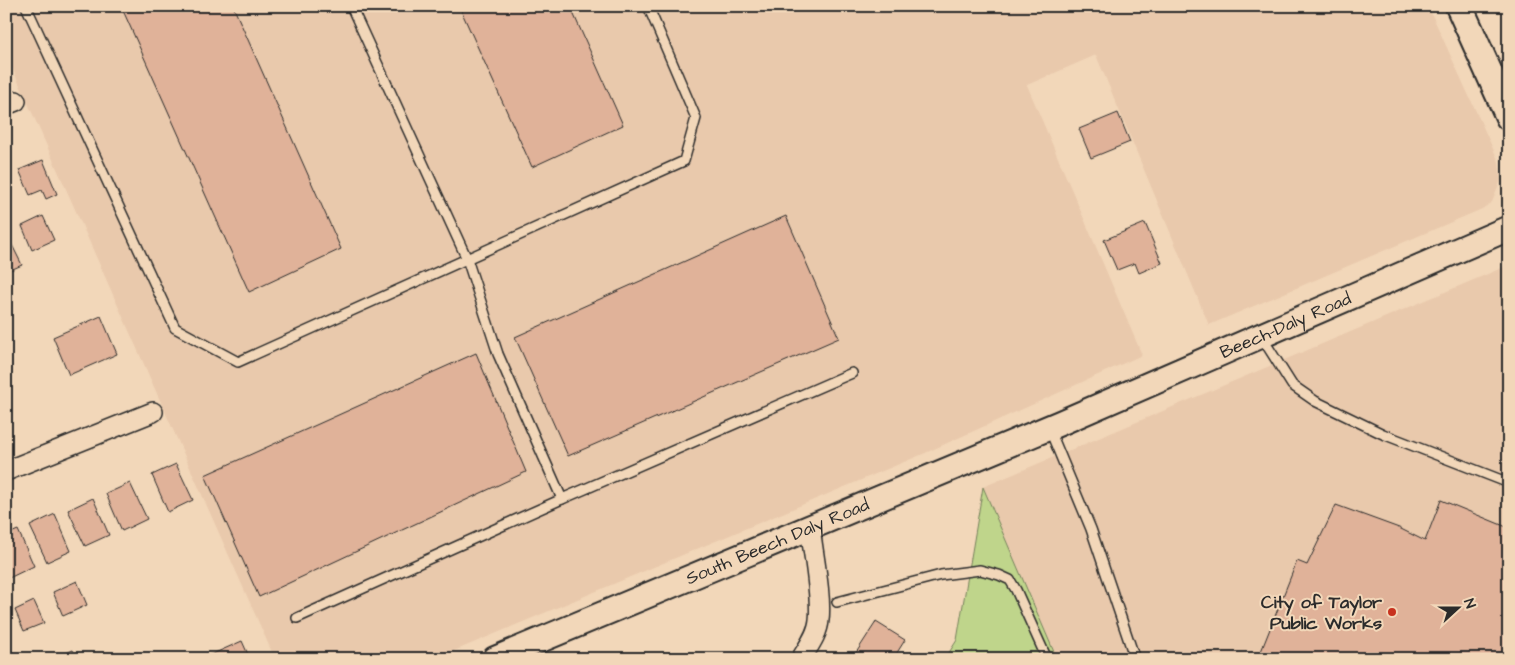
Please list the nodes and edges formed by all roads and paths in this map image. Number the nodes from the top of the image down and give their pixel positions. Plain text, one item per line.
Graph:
1 (26, 6) edge
2 (351, 6) edge
3 (648, 6) edge
4 (1459, 6) edge
5 (1509, 117) edge
6 (1509, 228) edge
7 (466, 259) junction
8 (1260, 336) junction
9 (852, 373) dead end
10 (153, 412) dead end
11 (1054, 426) junction
12 (6, 471) edge
13 (1509, 483) edge
14 (562, 499) junction
15 (810, 528) junction
16 (837, 602) dead end
17 (297, 618) dead end
18 (495, 659) edge
19 (801, 659) edge
20 (1046, 659) edge
21 (1135, 659) edge

1 - 7 lane
2 - 7 lane
3 - 7 lane
4 - 5 main road
6 - 8 street, Beech-Daly Road
7 - 14 lane
8 - 11 street, Beech-Daly Road
8 - 13 lane
9 - 14 lane
10 - 12 street
11 - 15 street, South Beech Daly Road
11 - 21 lane
14 - 17 lane
15 - 18 street, South Beech Daly Road
15 - 19 street
16 - 20 lane

